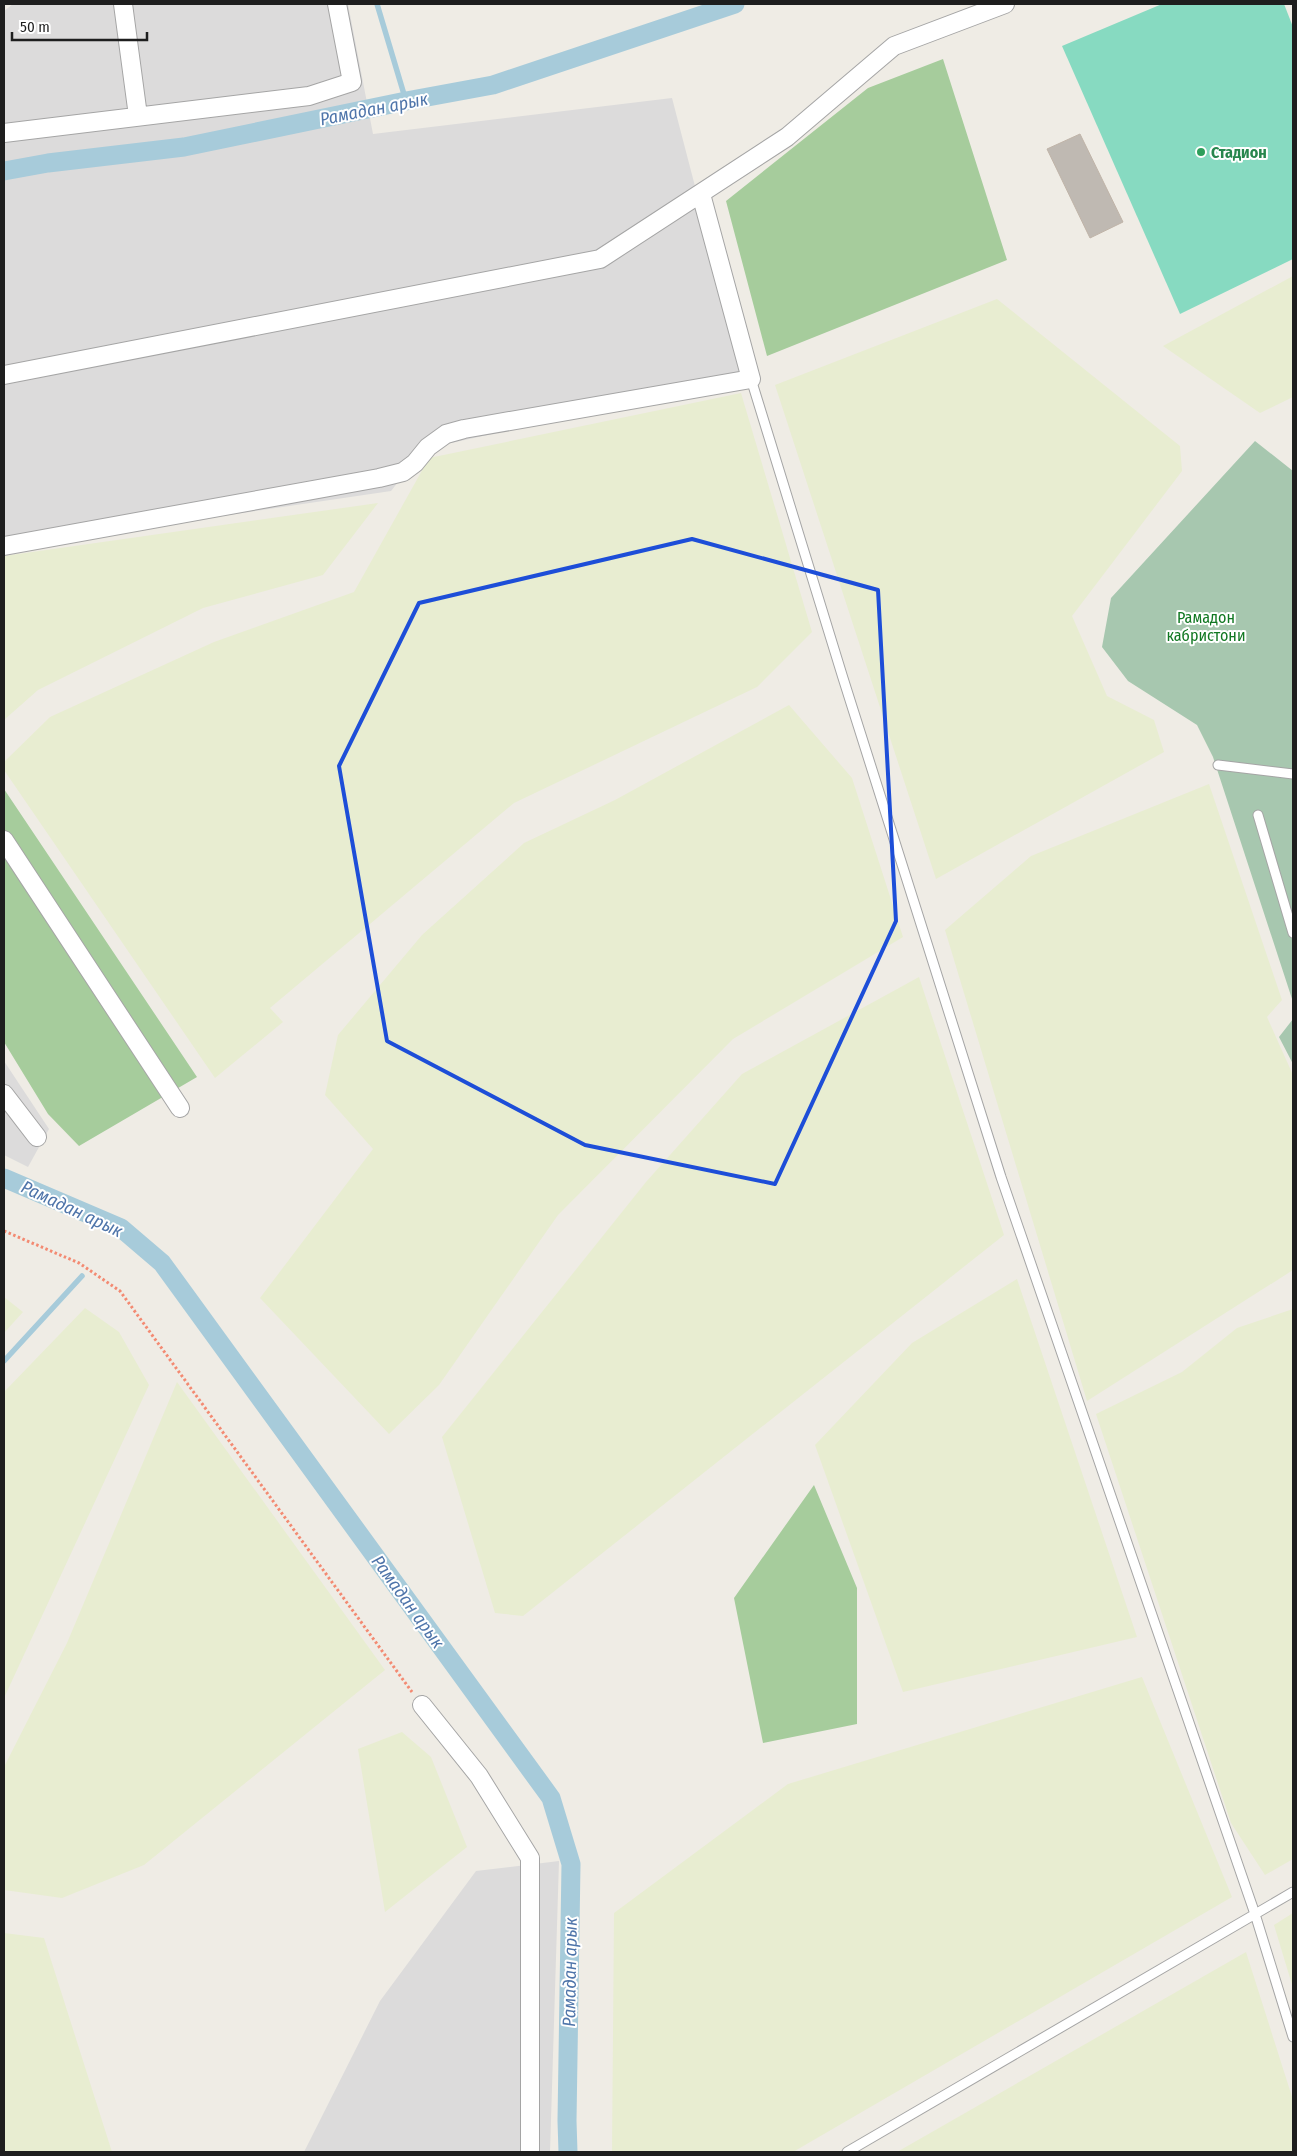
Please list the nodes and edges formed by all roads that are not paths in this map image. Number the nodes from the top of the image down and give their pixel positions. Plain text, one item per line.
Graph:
1 (123, 4) edge
2 (337, 4) edge
3 (1005, 4) edge
4 (138, 116) junction
5 (4, 133) edge
6 (701, 194) junction
7 (4, 376) edge
8 (751, 379) junction
9 (4, 546) edge
10 (1218, 765) dead end
11 (1293, 774) edge
12 (1258, 814) dead end
13 (4, 840) edge
14 (1293, 895) edge
15 (1283, 898) junction
16 (1293, 933) edge
17 (4, 1094) edge
18 (180, 1108) dead end
19 (37, 1137) dead end
20 (422, 1706) road end
21 (1293, 1892) edge
22 (1255, 1914) junction
23 (1293, 2037) edge
24 (530, 2152) edge
25 (847, 2152) edge

1 - 4 street
2 - 4 street
3 - 6 street
4 - 5 street
6 - 7 street
6 - 8 street
8 - 9 street
8 - 22 lane
10 - 11 lane
12 - 15 lane
13 - 18 street
14 - 15 lane
15 - 16 lane
17 - 19 street
20 - 24 street
21 - 22 lane
22 - 23 lane
22 - 25 lane

